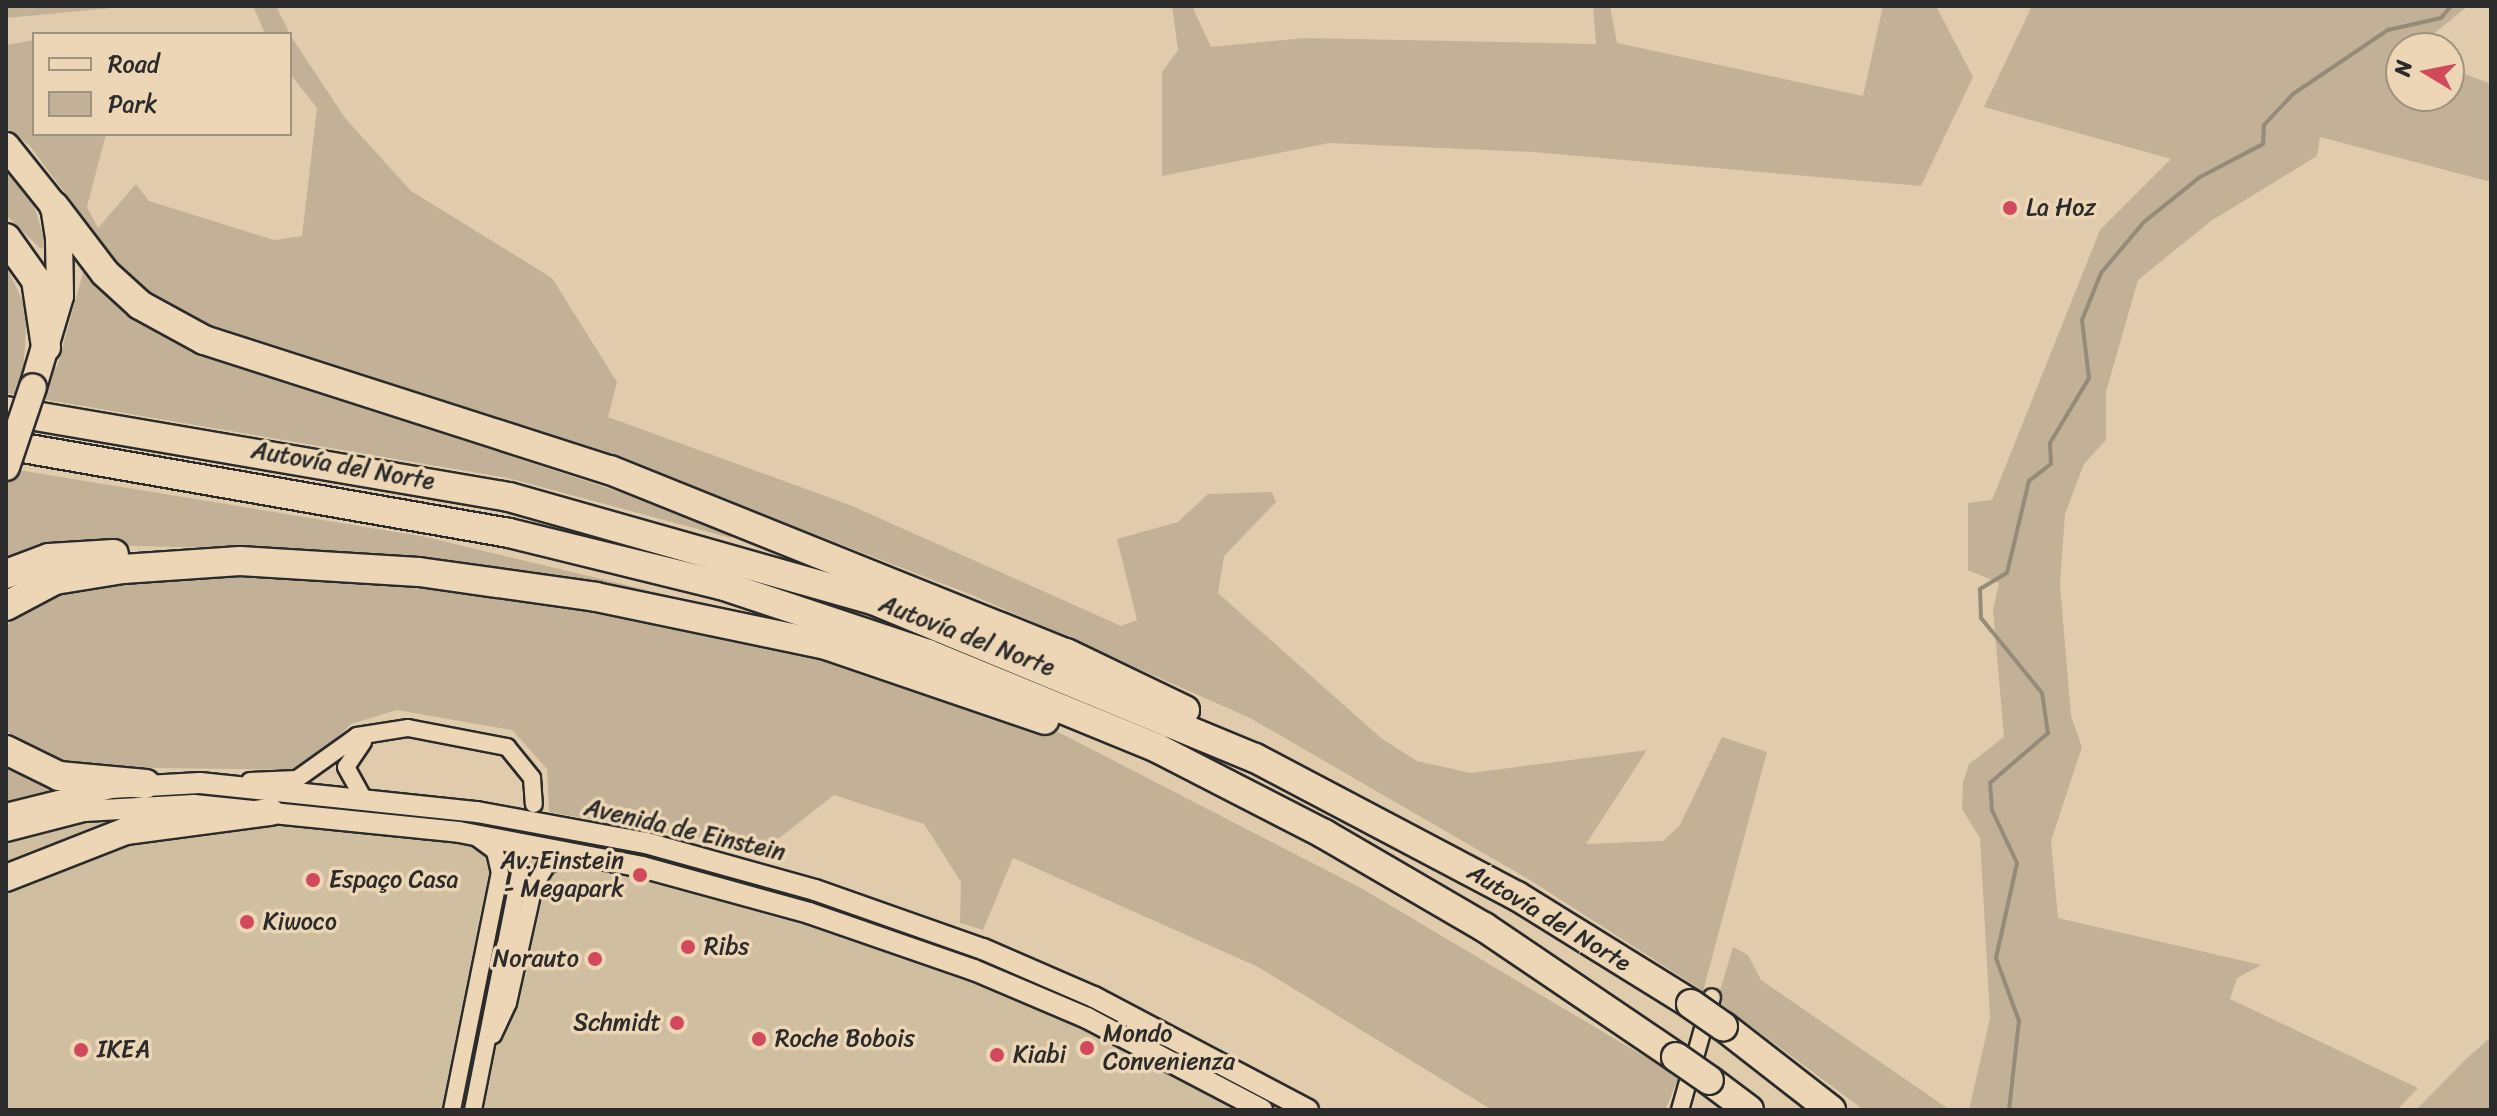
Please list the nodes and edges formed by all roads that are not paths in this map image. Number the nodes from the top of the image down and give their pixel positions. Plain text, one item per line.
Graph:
1 (6, 146) edge
2 (54, 206) junction
3 (6, 238) edge
4 (46, 347) junction
5 (6, 411) edge
6 (6, 445) edge
7 (6, 467) edge
8 (240, 561) junction
9 (6, 574) edge
10 (6, 606) edge
11 (387, 728) junction
12 (6, 750) edge
13 (1255, 758) junction
14 (200, 783) junction
15 (146, 784) junction
16 (1246, 794) junction
17 (363, 798) junction
18 (534, 804) dead end
19 (271, 812) junction
20 (6, 814) edge
21 (6, 831) edge
22 (459, 832) junction
23 (571, 852) junction
24 (6, 878) edge
25 (1701, 1000) junction
26 (488, 1043) junction
27 (466, 1052) junction
28 (452, 1110) edge
29 (473, 1110) edge
30 (1262, 1110) edge
31 (1308, 1110) edge
32 (1680, 1110) edge
33 (1749, 1110) edge
34 (1831, 1110) edge

1 - 2 highway
2 - 4 highway
2 - 13 highway
3 - 4 highway
4 - 7 highway, bridge
5 - 13 highway, Autovía del Norte
6 - 16 highway, Autovía del Norte
8 - 9 highway
8 - 10 highway
8 - 16 highway
11 - 14 street
11 - 17 street
11 - 18 street
12 - 15 highway
13 - 25 highway, Autovía del Norte
14 - 15 street, Avenida de Einstein
14 - 17 street, Avenida de Einstein
15 - 20 street, Avenida de Einstein
16 - 33 highway, Autovía del Norte, bridge
17 - 31 street, Avenida de Einstein
19 - 21 street, Avenida de Einstein
19 - 22 street, Avenida de Einstein
19 - 24 highway
22 - 23 street, Avenida de Einstein
22 - 27 street
23 - 26 street
23 - 30 street, Avenida de Einstein
25 - 32 street
25 - 34 highway, Autovía del Norte, bridge
26 - 27 street
26 - 29 street
27 - 28 street

